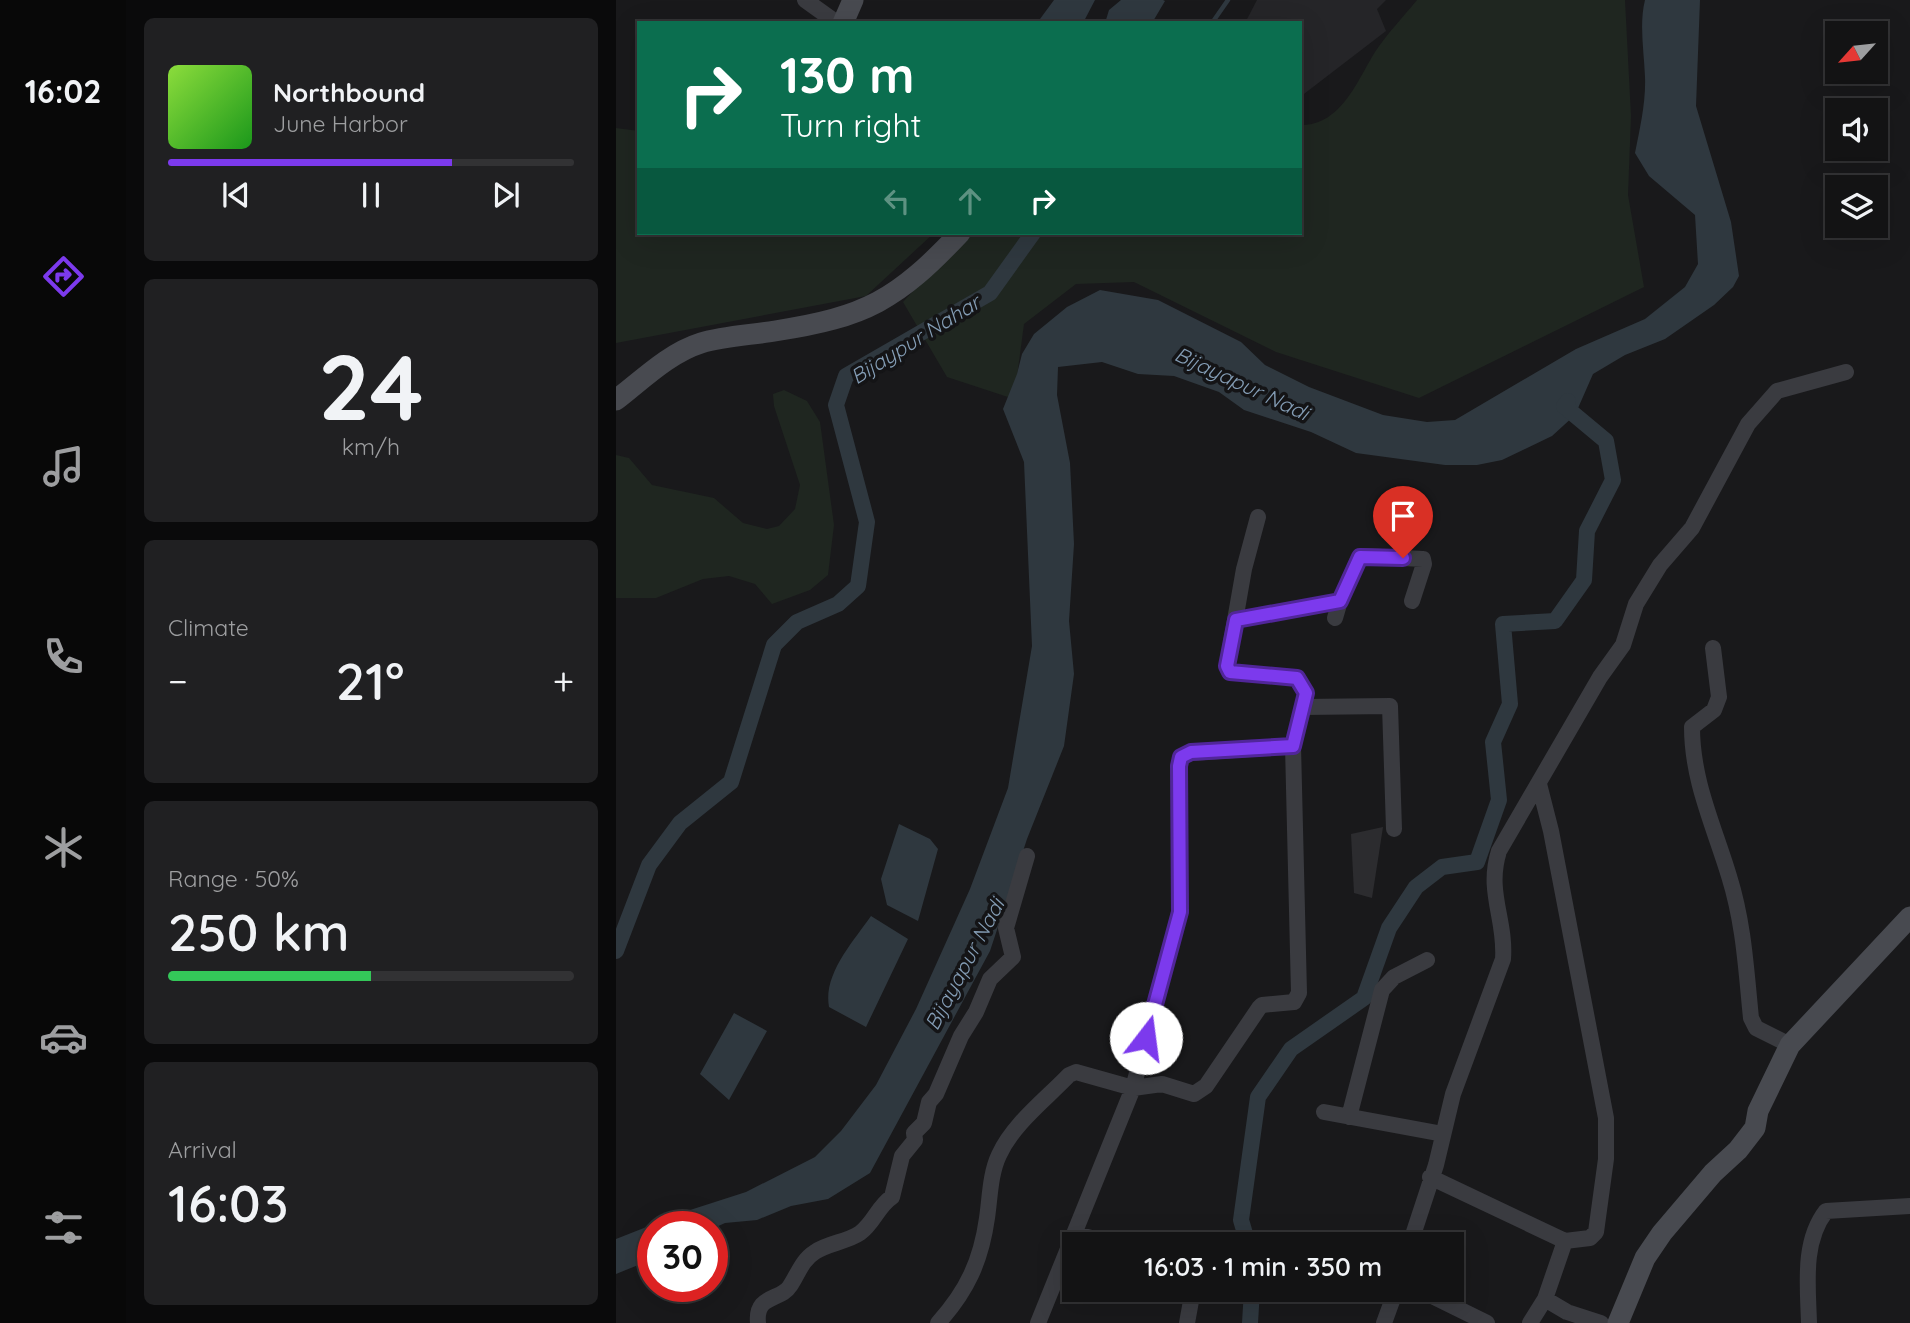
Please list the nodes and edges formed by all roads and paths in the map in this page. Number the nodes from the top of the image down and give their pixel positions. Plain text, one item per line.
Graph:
1 (805, 0) edge
2 (853, 0) edge
3 (834, 21) edge
4 (844, 21) edge
5 (958, 235) edge
6 (1846, 372) dead end
7 (616, 400) edge
8 (1258, 517) dead end
9 (1340, 601) junction
10 (1412, 601) dead end
11 (1335, 618) dead end
12 (1236, 620) junction
13 (1713, 648) dead end
14 (1303, 707) junction
15 (1293, 746) junction
16 (1539, 784) junction
17 (1394, 829) dead end
18 (1027, 856) dead end
19 (1910, 917) edge
20 (1427, 960) dead end
21 (1790, 1045) junction
22 (1133, 1088) junction
23 (1324, 1112) dead end
24 (1349, 1117) junction
25 (1443, 1134) junction
26 (1430, 1177) junction
27 (1910, 1206) edge
28 (1077, 1232) edge
29 (1414, 1232) edge
30 (1565, 1241) junction
31 (1062, 1267) edge
32 (1545, 1299) junction
33 (1191, 1302) edge
34 (1391, 1302) edge
35 (1444, 1302) edge
36 (758, 1323) edge
37 (938, 1323) edge
38 (1038, 1323) edge
39 (1187, 1323) edge
40 (1384, 1323) edge
41 (1487, 1323) edge
42 (1530, 1323) edge
43 (1601, 1323) edge
44 (1618, 1323) edge
45 (1809, 1323) edge

1 - 3 street
2 - 4 main road
5 - 7 main road
6 - 16 street
8 - 12 street
9 - 10 street
9 - 11 street
9 - 12 street
12 - 14 street
13 - 21 street
14 - 15 street
14 - 17 street
15 - 22 street
15 - 22 street
16 - 25 street
16 - 30 street
18 - 36 street
19 - 21 main road
20 - 24 street
21 - 44 main road
22 - 28 street
22 - 37 street
23 - 24 street
24 - 25 street
25 - 26 street
26 - 29 street
26 - 30 street
27 - 45 street
30 - 32 street
31 - 38 street
32 - 42 street
32 - 43 street
33 - 39 street
34 - 40 street
35 - 41 street

